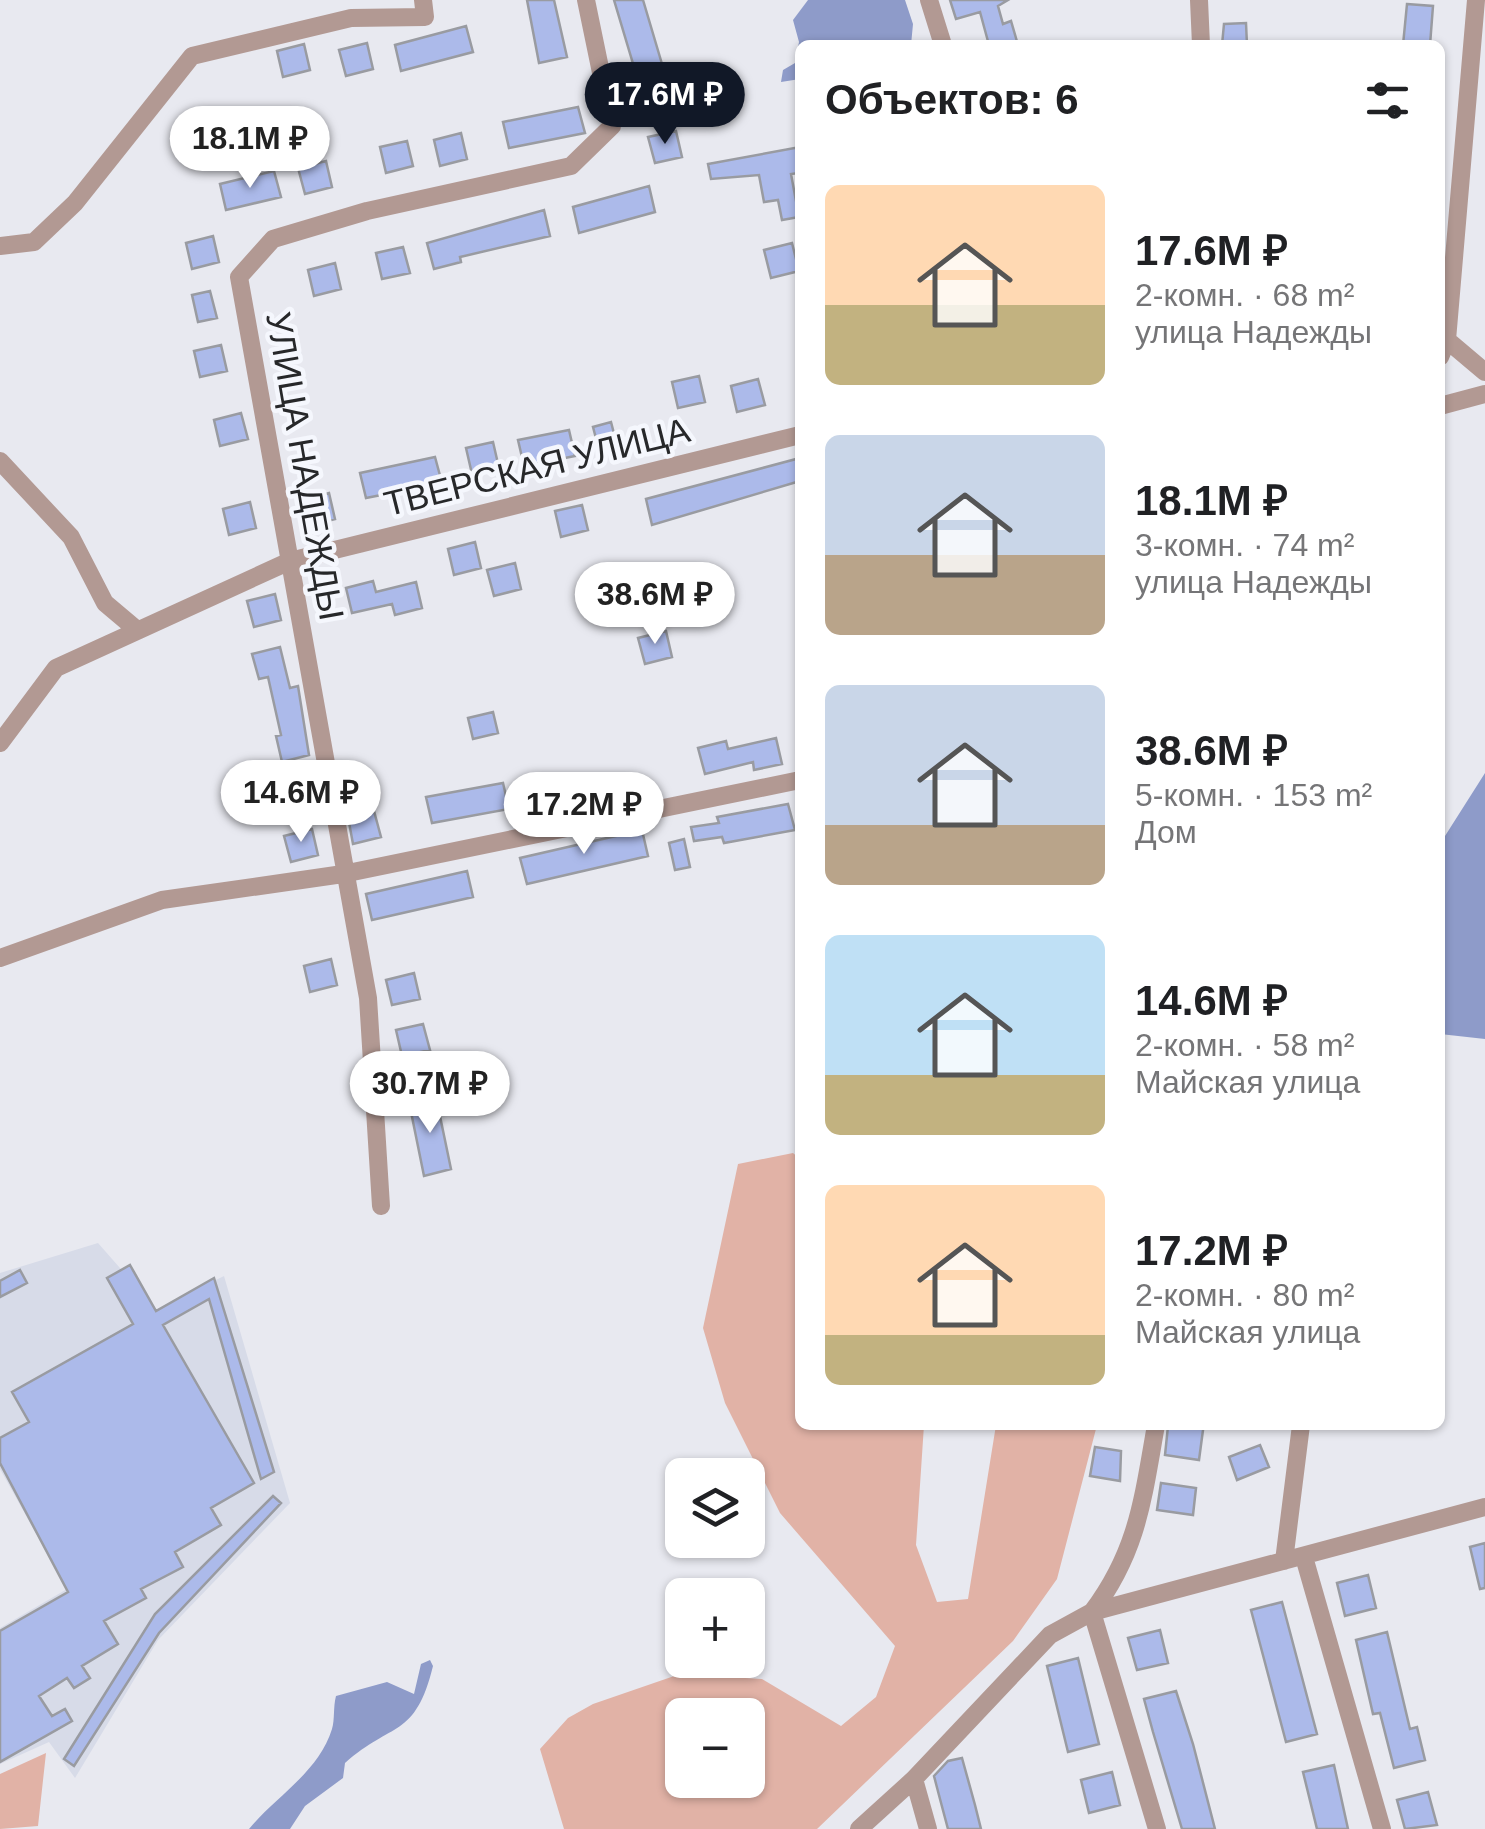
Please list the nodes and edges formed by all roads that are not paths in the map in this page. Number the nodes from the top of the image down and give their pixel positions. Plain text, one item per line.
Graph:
1 (423, 0) edge
2 (586, 0) edge
3 (929, 0) edge
4 (1199, 0) edge
5 (1476, 0) edge
6 (941, 40) edge
7 (1200, 40) edge
8 (0, 246) edge
9 (1445, 327) edge
10 (1445, 349) edge
11 (1485, 372) edge
12 (1485, 394) edge
13 (1445, 405) edge
14 (795, 437) edge
15 (0, 462) edge
16 (290, 561) junction
17 (137, 630) junction
18 (0, 743) edge
19 (795, 781) edge
20 (343, 874) junction
21 (0, 958) edge
22 (381, 1206) dead end
23 (1155, 1430) edge
24 (1300, 1430) edge
25 (1485, 1507) edge
26 (1304, 1557) junction
27 (1284, 1560) junction
28 (1092, 1612) junction
29 (914, 1779) junction
30 (859, 1829) edge
31 (928, 1829) edge
32 (1157, 1829) edge
33 (1382, 1829) edge

1 - 8 street
2 - 16 street, УЛИЦА НАДЕЖДЫ
3 - 6 street
4 - 7 street
5 - 9 street
10 - 11 street
12 - 13 street
14 - 16 street, ТВЕРСКАЯ УЛИЦА
15 - 17 street
16 - 17 street, ТВЕРСКАЯ УЛИЦА
16 - 20 street, УЛИЦА НАДЕЖДЫ
17 - 18 street, ТВЕРСКАЯ УЛИЦА
19 - 20 street
20 - 21 street
20 - 22 street, УЛИЦА НАДЕЖДЫ
23 - 28 street
24 - 27 street
25 - 26 street
26 - 27 street
26 - 33 street
27 - 28 street
28 - 29 street
28 - 32 street
29 - 30 street
29 - 31 street

